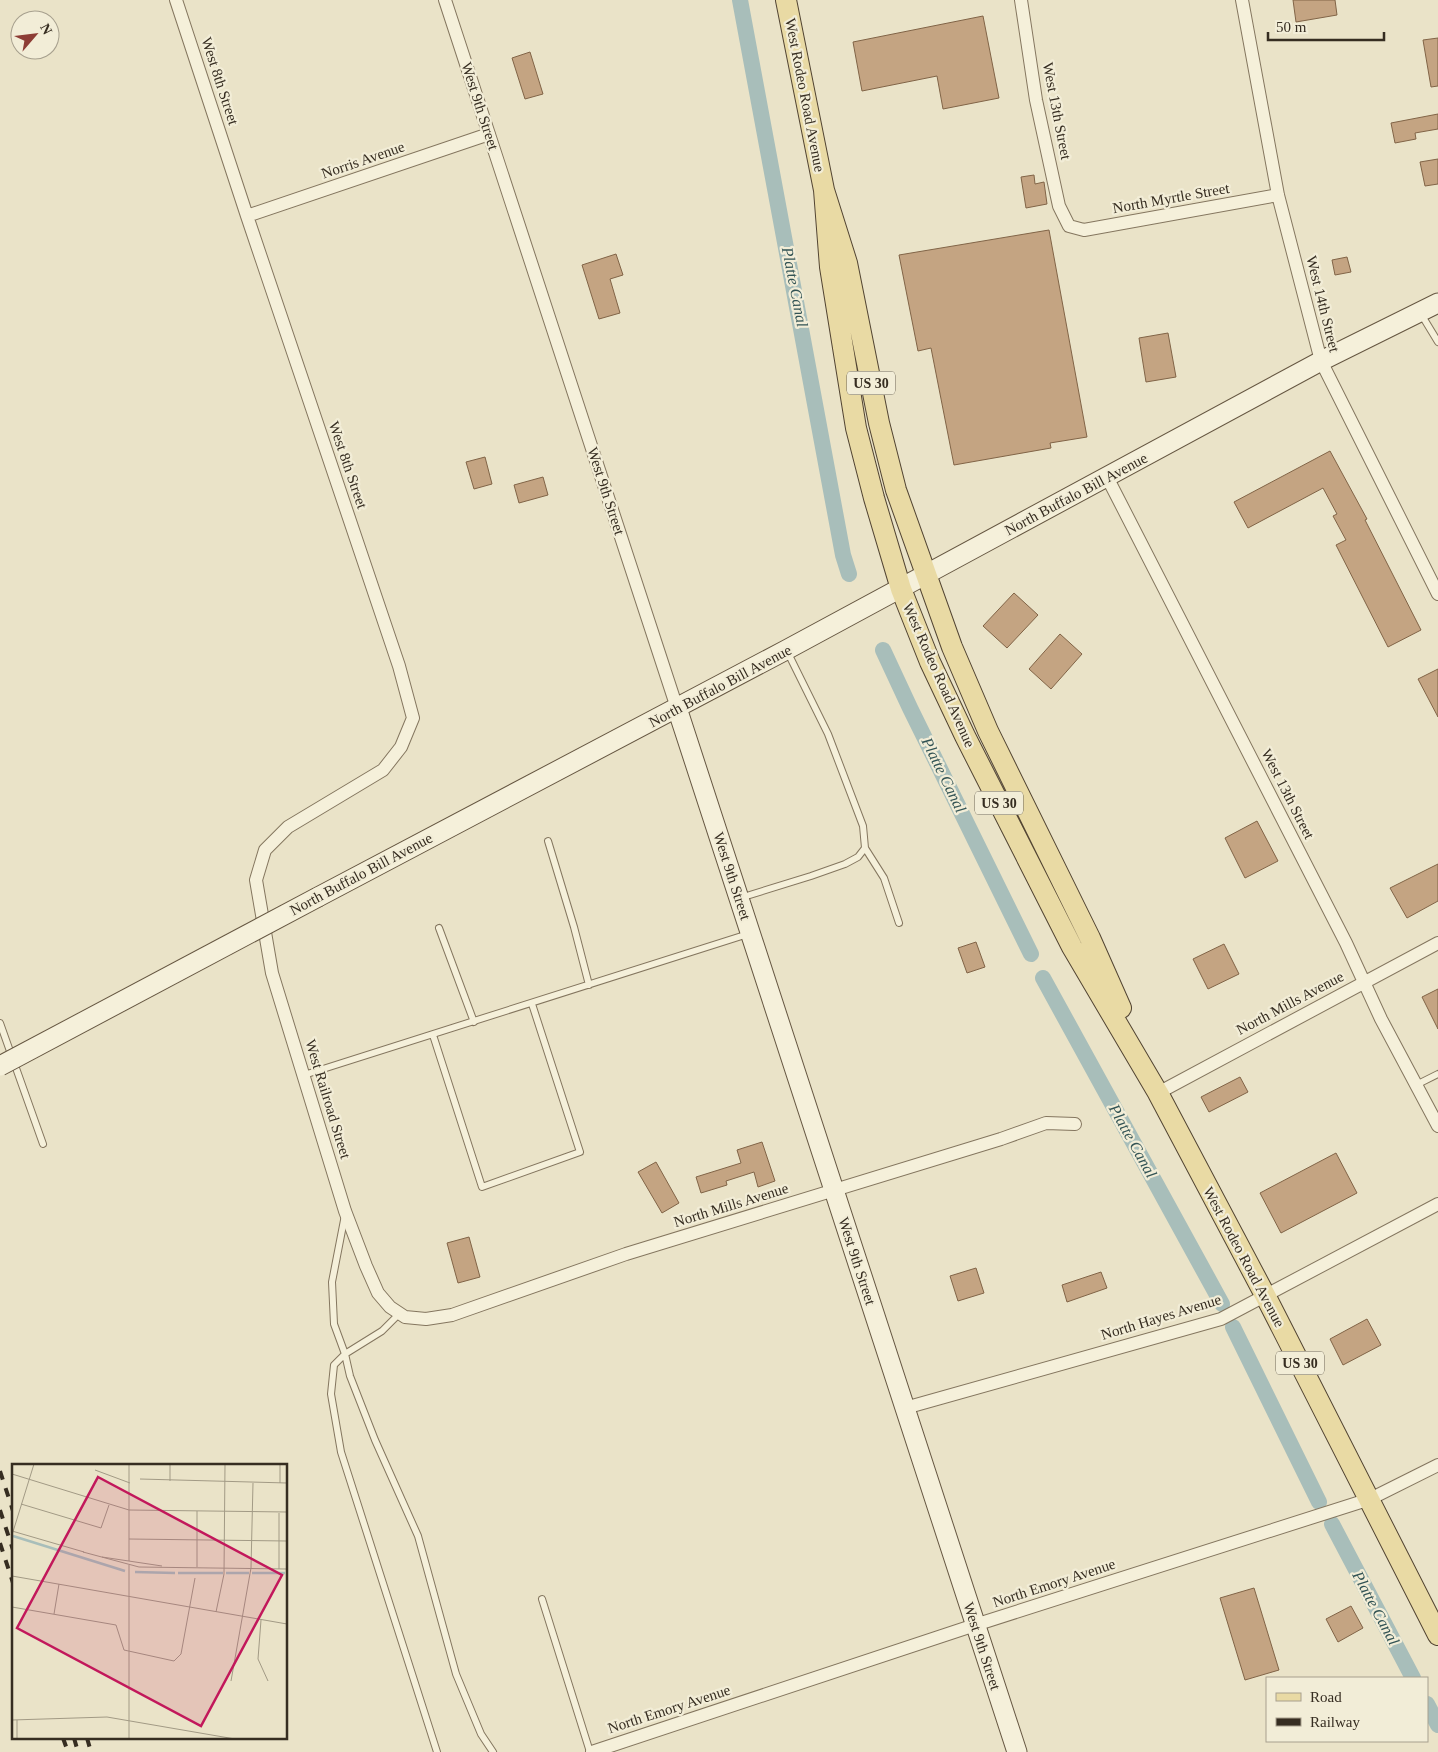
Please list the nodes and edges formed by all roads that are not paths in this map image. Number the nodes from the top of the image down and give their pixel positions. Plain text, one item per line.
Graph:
1 (176, 0) edge
2 (445, 0) edge
3 (786, 0) edge
4 (1021, 0) edge
5 (1242, 0) edge
6 (489, 134) junction
7 (824, 190) junction
8 (1278, 195) junction
9 (247, 216) junction
10 (1069, 226) joint
11 (1438, 304) edge
12 (1420, 313) junction
13 (1438, 342) edge
14 (1321, 361) junction
15 (1107, 477) junction
16 (926, 575) junction
17 (901, 589) junction
18 (1438, 594) edge
19 (786, 650) junction
20 (677, 708) junction
21 (548, 841) dead end
22 (865, 848) junction
23 (256, 880) joint
24 (739, 898) junction
25 (899, 923) dead end
26 (439, 928) dead end
27 (750, 934) junction
28 (1438, 943) edge
29 (1364, 982) junction
30 (589, 985) junction
31 (532, 1004) junction
32 (474, 1022) junction
33 (0, 1023) edge
34 (433, 1035) junction
35 (0, 1066) edge
36 (1438, 1074) edge
37 (304, 1075) junction
38 (1416, 1085) junction
39 (1158, 1092) junction
40 (1075, 1124) dead end
41 (1438, 1126) edge
42 (43, 1144) dead end
43 (834, 1191) junction
44 (1438, 1204) edge
45 (345, 1211) junction
46 (1266, 1296) junction
47 (400, 1313) junction
48 (345, 1354) junction
49 (905, 1408) junction
50 (1438, 1465) edge
51 (1370, 1499) junction
52 (542, 1599) dead end
53 (975, 1625) junction
54 (1438, 1635) edge
55 (437, 1752) edge
56 (492, 1752) edge
57 (591, 1752) edge
58 (1017, 1752) edge

1 - 9 street, West 8th Street
2 - 6 street, West 9th Street
3 - 7 main road, West Rodeo Road Avenue / US 30
4 - 10 street, West 13th Street
5 - 8 street, West 14th Street
6 - 9 street, Norris Avenue
6 - 20 street, West 9th Street
7 - 16 main road, West Rodeo Road Avenue / US 30
7 - 17 main road, West Rodeo Road Avenue / US 30
8 - 10 street, North Myrtle Street
8 - 14 street, West 14th Street
9 - 23 street, West 8th Street
11 - 12 street, North Buffalo Bill Avenue
12 - 13 lane
12 - 14 street, North Buffalo Bill Avenue
14 - 15 street, North Buffalo Bill Avenue
14 - 18 street, West 14th Street
15 - 16 street, North Buffalo Bill Avenue
15 - 29 street, West 13th Street
16 - 17 street, North Buffalo Bill Avenue
16 - 39 main road, West Rodeo Road Avenue / US 30
17 - 19 street, North Buffalo Bill Avenue
17 - 39 main road, West Rodeo Road Avenue / US 30
19 - 20 street, North Buffalo Bill Avenue
19 - 22 lane
20 - 24 street, West 9th Street
20 - 35 street, North Buffalo Bill Avenue, bridge
21 - 30 lane
22 - 24 lane
22 - 25 lane
23 - 37 street, West Railroad Street
24 - 27 street, West 9th Street
26 - 32 lane
27 - 30 lane
27 - 43 street, West 9th Street
28 - 29 street, North Mills Avenue
29 - 38 street, West 13th Street
29 - 39 street, North Mills Avenue
30 - 31 lane
31 - 32 lane
31 - 34 lane
32 - 34 lane
33 - 42 lane
34 - 37 lane
36 - 38 lane
37 - 45 street, West Railroad Street
38 - 41 street, West 13th Street
39 - 46 main road, West Rodeo Road Avenue / US 30
40 - 43 street, North Mills Avenue
43 - 47 street, North Mills Avenue
43 - 49 street, West 9th Street
44 - 46 street, North Hayes Avenue
45 - 47 street, West Railroad Street
45 - 48 lane
46 - 49 street, North Hayes Avenue
46 - 51 main road, West Rodeo Road Avenue / US 30
47 - 48 lane
48 - 55 lane
48 - 56 lane
49 - 53 street, West 9th Street
50 - 51 street, North Emory Avenue
51 - 53 street, North Emory Avenue
51 - 54 main road, West Rodeo Road Avenue / US 30
52 - 57 lane
53 - 57 street, North Emory Avenue
53 - 58 street, West 9th Street

